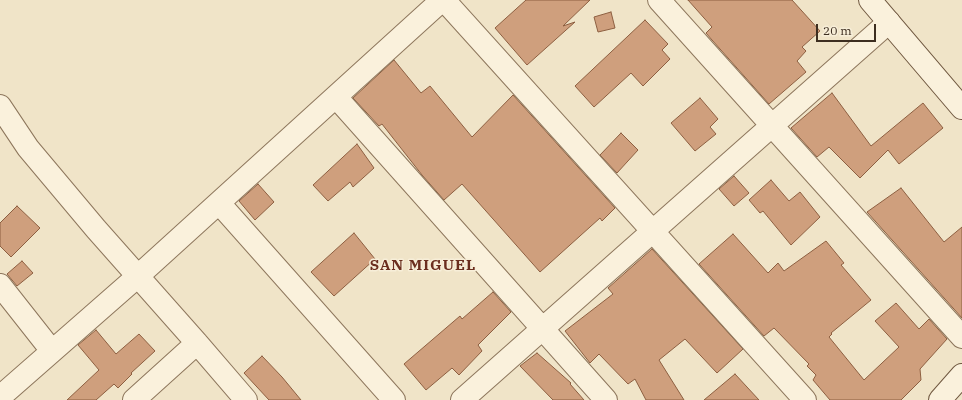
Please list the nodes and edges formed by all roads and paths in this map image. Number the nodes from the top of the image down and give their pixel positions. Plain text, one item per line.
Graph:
1 (443, 0) edge
2 (659, 0) edge
3 (870, 0) edge
4 (888, 22) junction
5 (336, 97) junction
6 (0, 106) edge
7 (962, 108) edge
8 (771, 125) junction
9 (219, 202) junction
10 (653, 231) junction
11 (138, 276) junction
12 (0, 285) edge
13 (542, 329) junction
14 (962, 337) edge
15 (197, 343) junction
16 (52, 351) junction
17 (962, 375) edge
18 (0, 397) edge
19 (134, 400) edge
20 (246, 400) edge
21 (394, 400) edge
22 (462, 400) edge
23 (606, 400) edge
24 (806, 400) edge
25 (940, 400) edge

1 - 5 street
1 - 10 street
2 - 8 street
3 - 4 street
4 - 7 street
4 - 8 street
5 - 9 street
5 - 13 street
6 - 11 street
8 - 10 street
8 - 14 street
9 - 11 street
9 - 21 street
10 - 13 street
10 - 24 street
11 - 15 street
11 - 16 street
12 - 16 street
13 - 22 street
13 - 23 street
15 - 19 street
15 - 20 street
16 - 18 street
17 - 25 street

